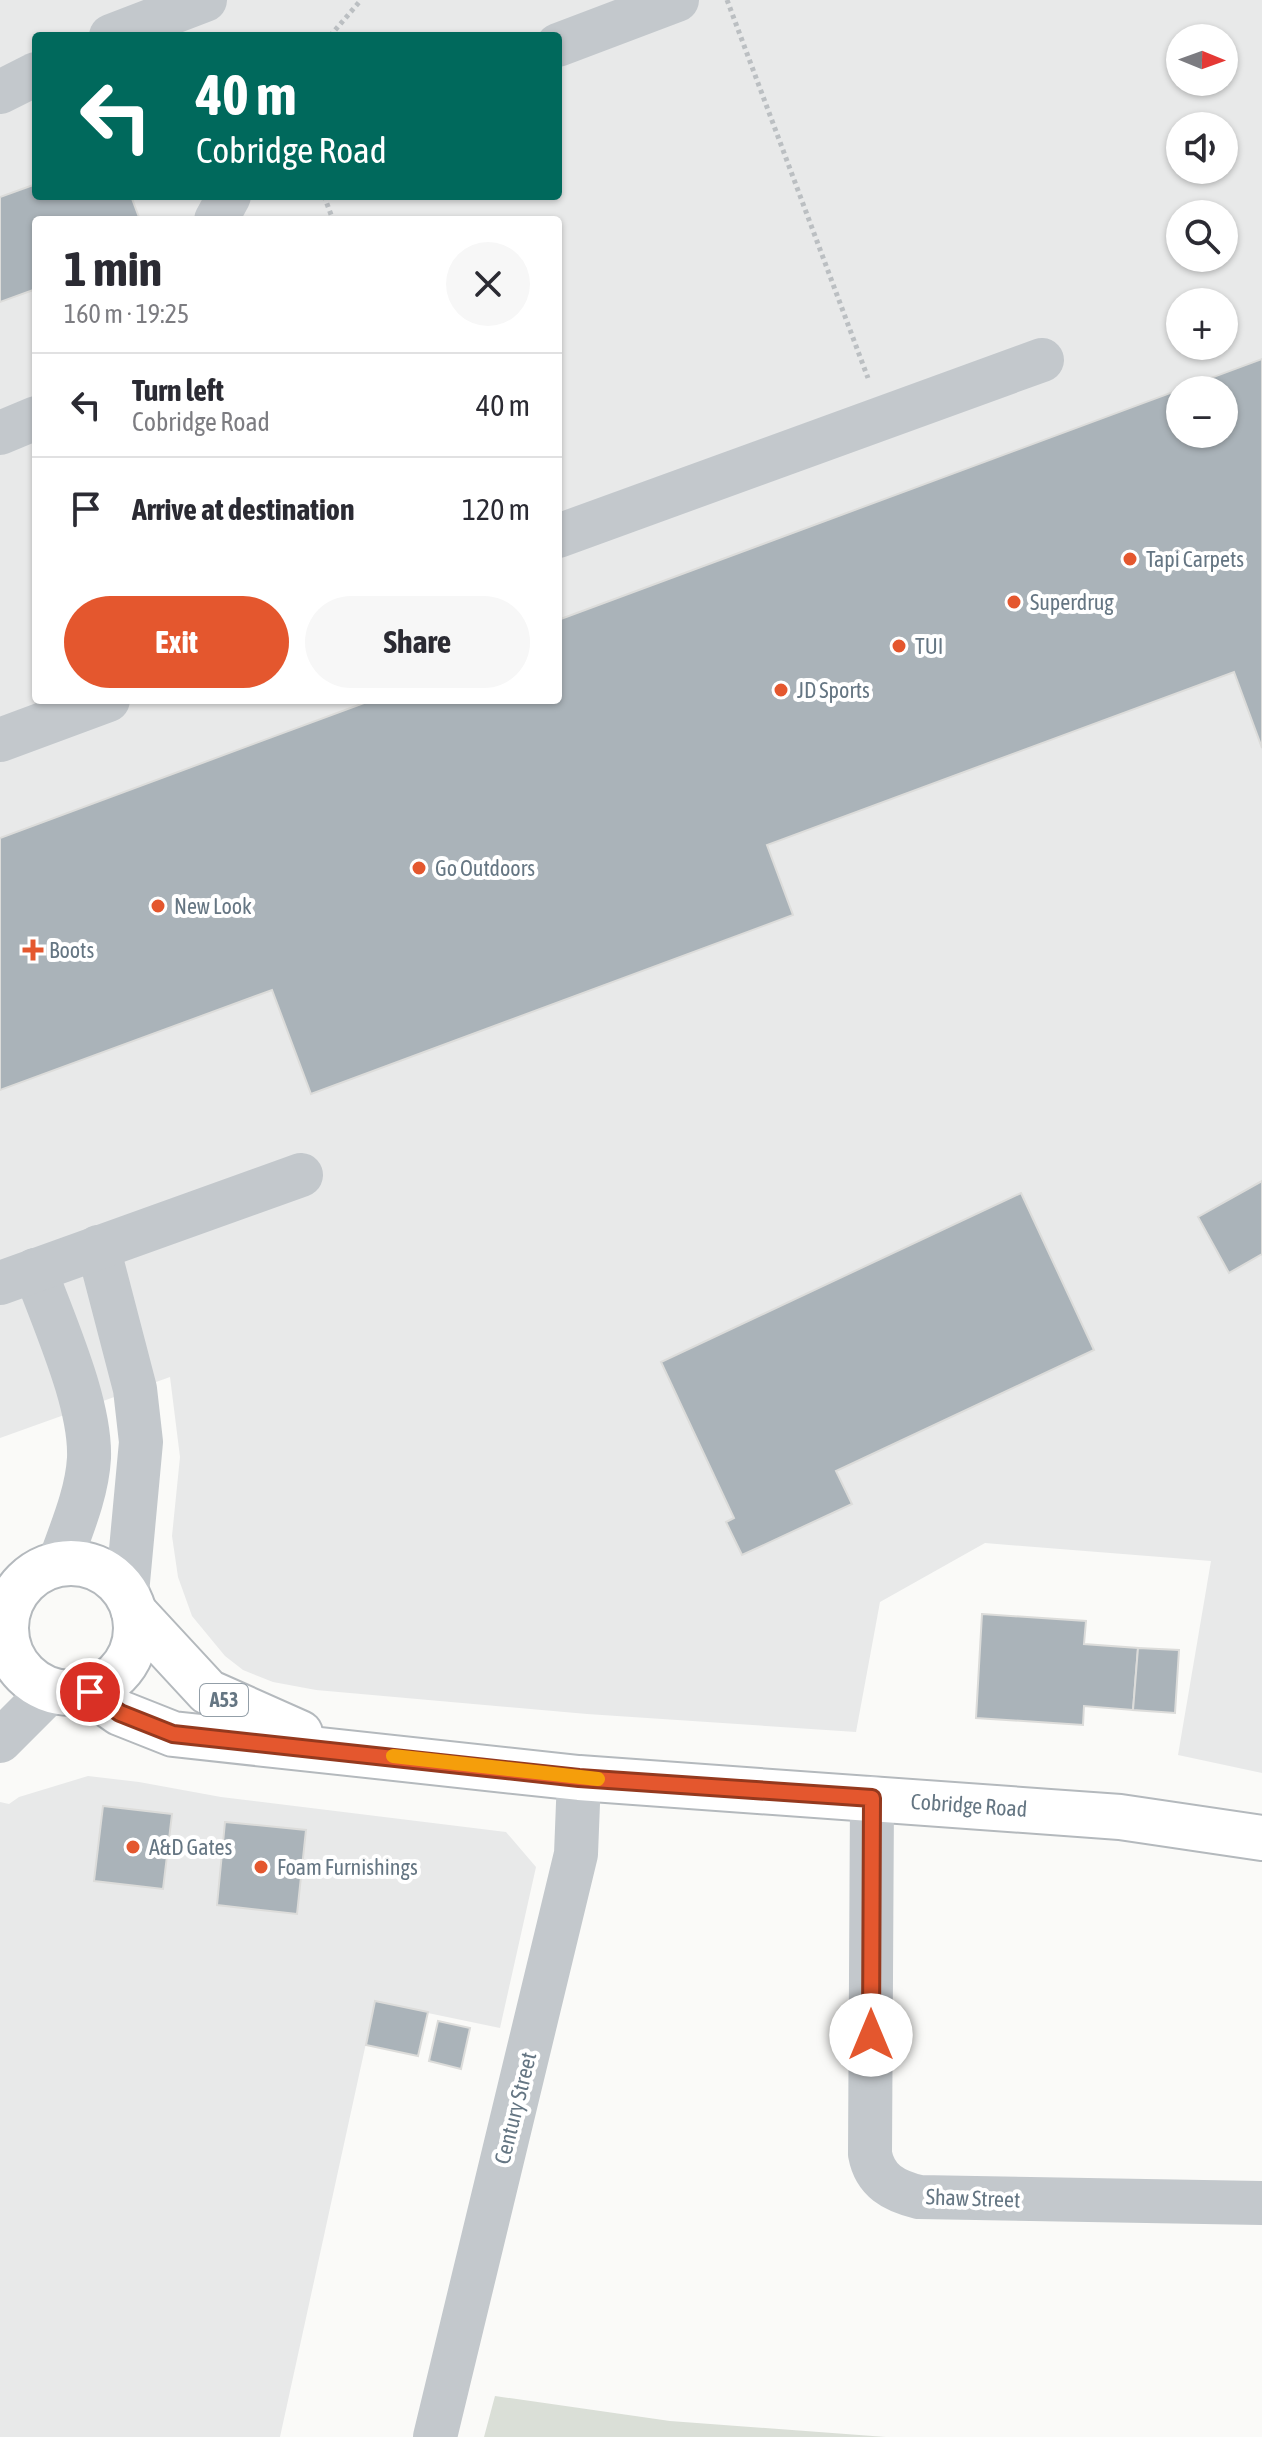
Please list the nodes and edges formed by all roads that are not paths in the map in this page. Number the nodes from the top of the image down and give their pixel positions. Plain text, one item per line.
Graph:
1 (205, 0) edge
2 (677, 0) edge
3 (121, 32) edge
4 (562, 43) edge
5 (32, 76) edge
6 (0, 92) edge
7 (1042, 360) dead end
8 (32, 420) edge
9 (0, 433) edge
10 (562, 535) edge
11 (97, 704) edge
12 (0, 740) edge
13 (301, 1175) dead end
14 (98, 1247) junction
15 (18, 1277) edge
16 (49, 1567) junction
17 (0, 1597) edge
18 (130, 1603) junction
19 (44, 1689) edge
20 (0, 1741) edge
21 (340, 1750) junction
22 (579, 1778) junction
23 (872, 1798) junction
24 (1262, 1838) edge
25 (1262, 2203) edge
26 (435, 2437) edge

1 - 3 street
2 - 4 street
5 - 6 street
7 - 10 street
8 - 9 street
11 - 12 street
13 - 14 street
14 - 15 street
14 - 18 street
15 - 16 street
16 - 17 highway
16 - 18 highway
16 - 19 highway
18 - 19 highway
18 - 21 highway, Cobridge Road / A53
19 - 20 street
19 - 21 highway, Cobridge Road / A53
21 - 22 highway, Cobridge Road / A53
22 - 23 highway, Cobridge Road / A53
22 - 26 street, Century Street
23 - 24 highway, Cobridge Road / A53
23 - 25 street, Shaw Street

